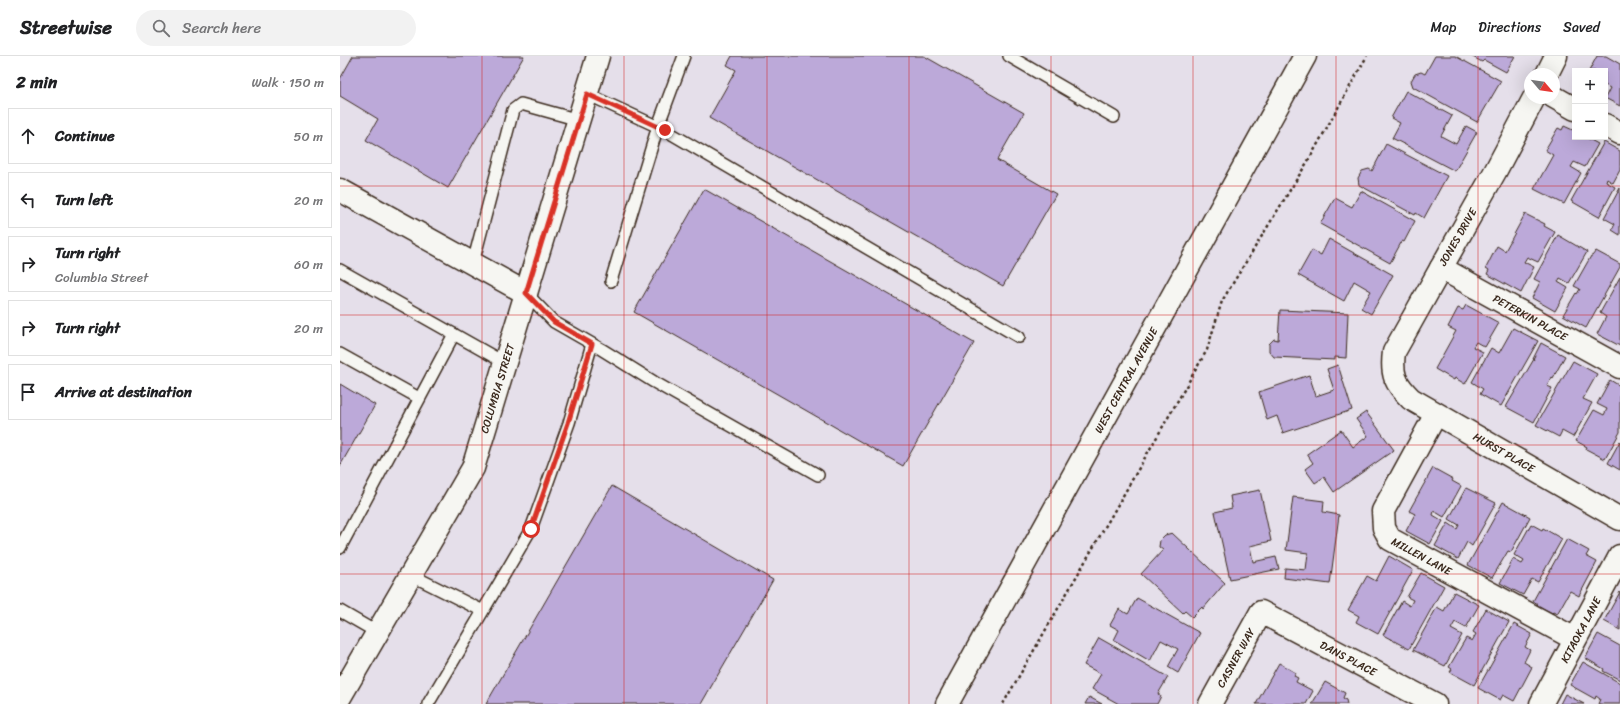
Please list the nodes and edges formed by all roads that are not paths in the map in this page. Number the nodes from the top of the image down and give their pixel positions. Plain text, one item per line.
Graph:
1 (598, 56) edge
2 (684, 56) edge
3 (1009, 56) edge
4 (1305, 56) edge
5 (1556, 56) edge
6 (1550, 68) edge
7 (587, 94) junction
8 (1560, 100) edge
9 (1531, 104) edge
10 (1572, 106) edge
11 (1114, 117) dead end
12 (579, 120) junction
13 (658, 126) junction
14 (1608, 127) edge
15 (1620, 133) edge
16 (340, 190) edge
17 (473, 263) junction
18 (1440, 268) junction
19 (340, 270) edge
20 (611, 281) dead end
21 (526, 293) junction
22 (454, 334) junction
23 (1019, 337) dead end
24 (592, 344) junction
25 (340, 354) edge
26 (505, 363) junction
27 (1620, 367) edge
28 (1394, 378) joint
29 (419, 398) junction
30 (1436, 414) junction
31 (818, 475) dead end
32 (1620, 520) edge
33 (340, 548) edge
34 (1620, 556) edge
35 (411, 575) junction
36 (340, 611) edge
37 (483, 611) junction
38 (1261, 612) joint
39 (378, 633) junction
40 (1575, 640) junction
41 (340, 697) edge
42 (428, 704) edge
43 (947, 704) edge
44 (1210, 704) edge
45 (1435, 704) edge
46 (1541, 704) edge

1 - 7 street, COLUMBIA STREET
2 - 13 lane
3 - 11 lane
4 - 43 street, WEST CENTRAL AVENUE
5 - 6 street
7 - 12 street, COLUMBIA STREET
7 - 13 lane
8 - 10 street
9 - 18 street, JONES DRIVE
12 - 17 lane
12 - 21 street, COLUMBIA STREET
13 - 20 lane
13 - 23 lane
14 - 15 street
16 - 17 street
17 - 21 street
18 - 27 street, PETERKIN PLACE
18 - 28 street, JONES DRIVE
19 - 22 lane
21 - 24 lane
21 - 26 street, COLUMBIA STREET
22 - 26 lane
22 - 29 lane
24 - 31 lane
24 - 37 lane
25 - 29 lane
26 - 35 street, COLUMBIA STREET
28 - 30 street, HURST PLACE
29 - 33 lane
30 - 32 street, HURST PLACE
30 - 40 street, MILLEN LANE
34 - 40 street, KITAOKA LANE
35 - 37 lane
35 - 39 street, COLUMBIA STREET
36 - 39 lane
37 - 42 lane
38 - 44 street, CASNER WAY
38 - 45 street, DANS PLACE
39 - 41 street, COLUMBIA STREET
40 - 46 street, KITAOKA LANE

